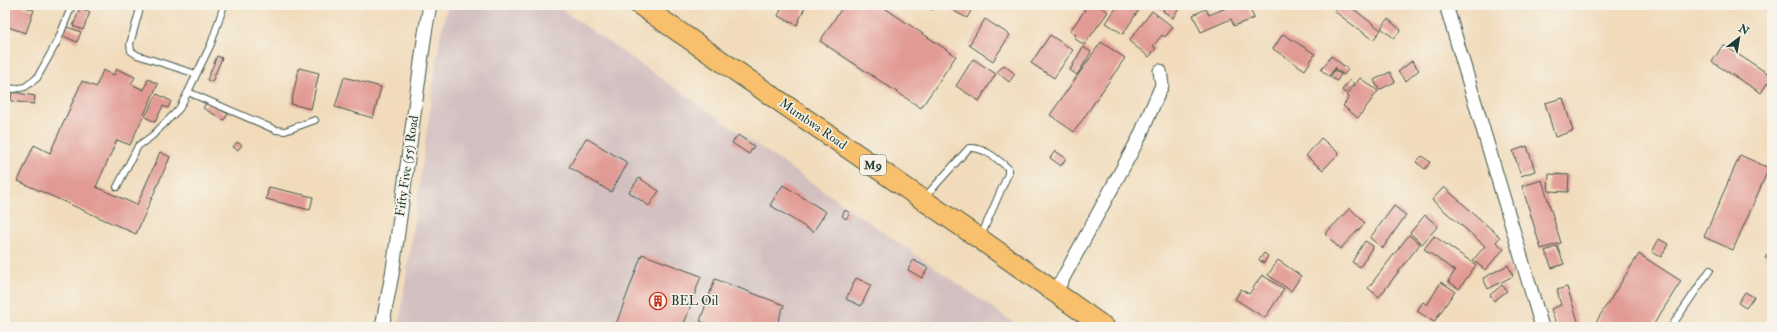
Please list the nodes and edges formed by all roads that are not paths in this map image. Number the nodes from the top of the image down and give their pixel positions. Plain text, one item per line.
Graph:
1 (72, 5) edge
2 (141, 5) edge
3 (224, 5) edge
4 (430, 5) edge
5 (640, 5) edge
6 (1446, 5) edge
7 (1160, 71) dead end
8 (196, 74) junction
9 (5, 87) edge
10 (188, 92) junction
11 (315, 120) dead end
12 (118, 187) dead end
13 (923, 200) junction
14 (980, 239) junction
15 (1710, 270) dead end
16 (1055, 293) junction
17 (382, 327) edge
18 (1104, 327) edge
19 (1542, 327) edge
20 (1671, 327) edge

1 - 9 lane
2 - 8 lane
3 - 8 lane
4 - 17 street, Fifty Five (55) Road
5 - 13 main road, Mumbwa Road / M9
6 - 19 street
7 - 16 street
8 - 10 lane
10 - 11 lane
10 - 12 lane
13 - 14 main road, Mumbwa Road / M9
13 - 14 lane
14 - 16 main road, Mumbwa Road / M9
15 - 20 lane
16 - 18 main road, Mumbwa Road / M9

